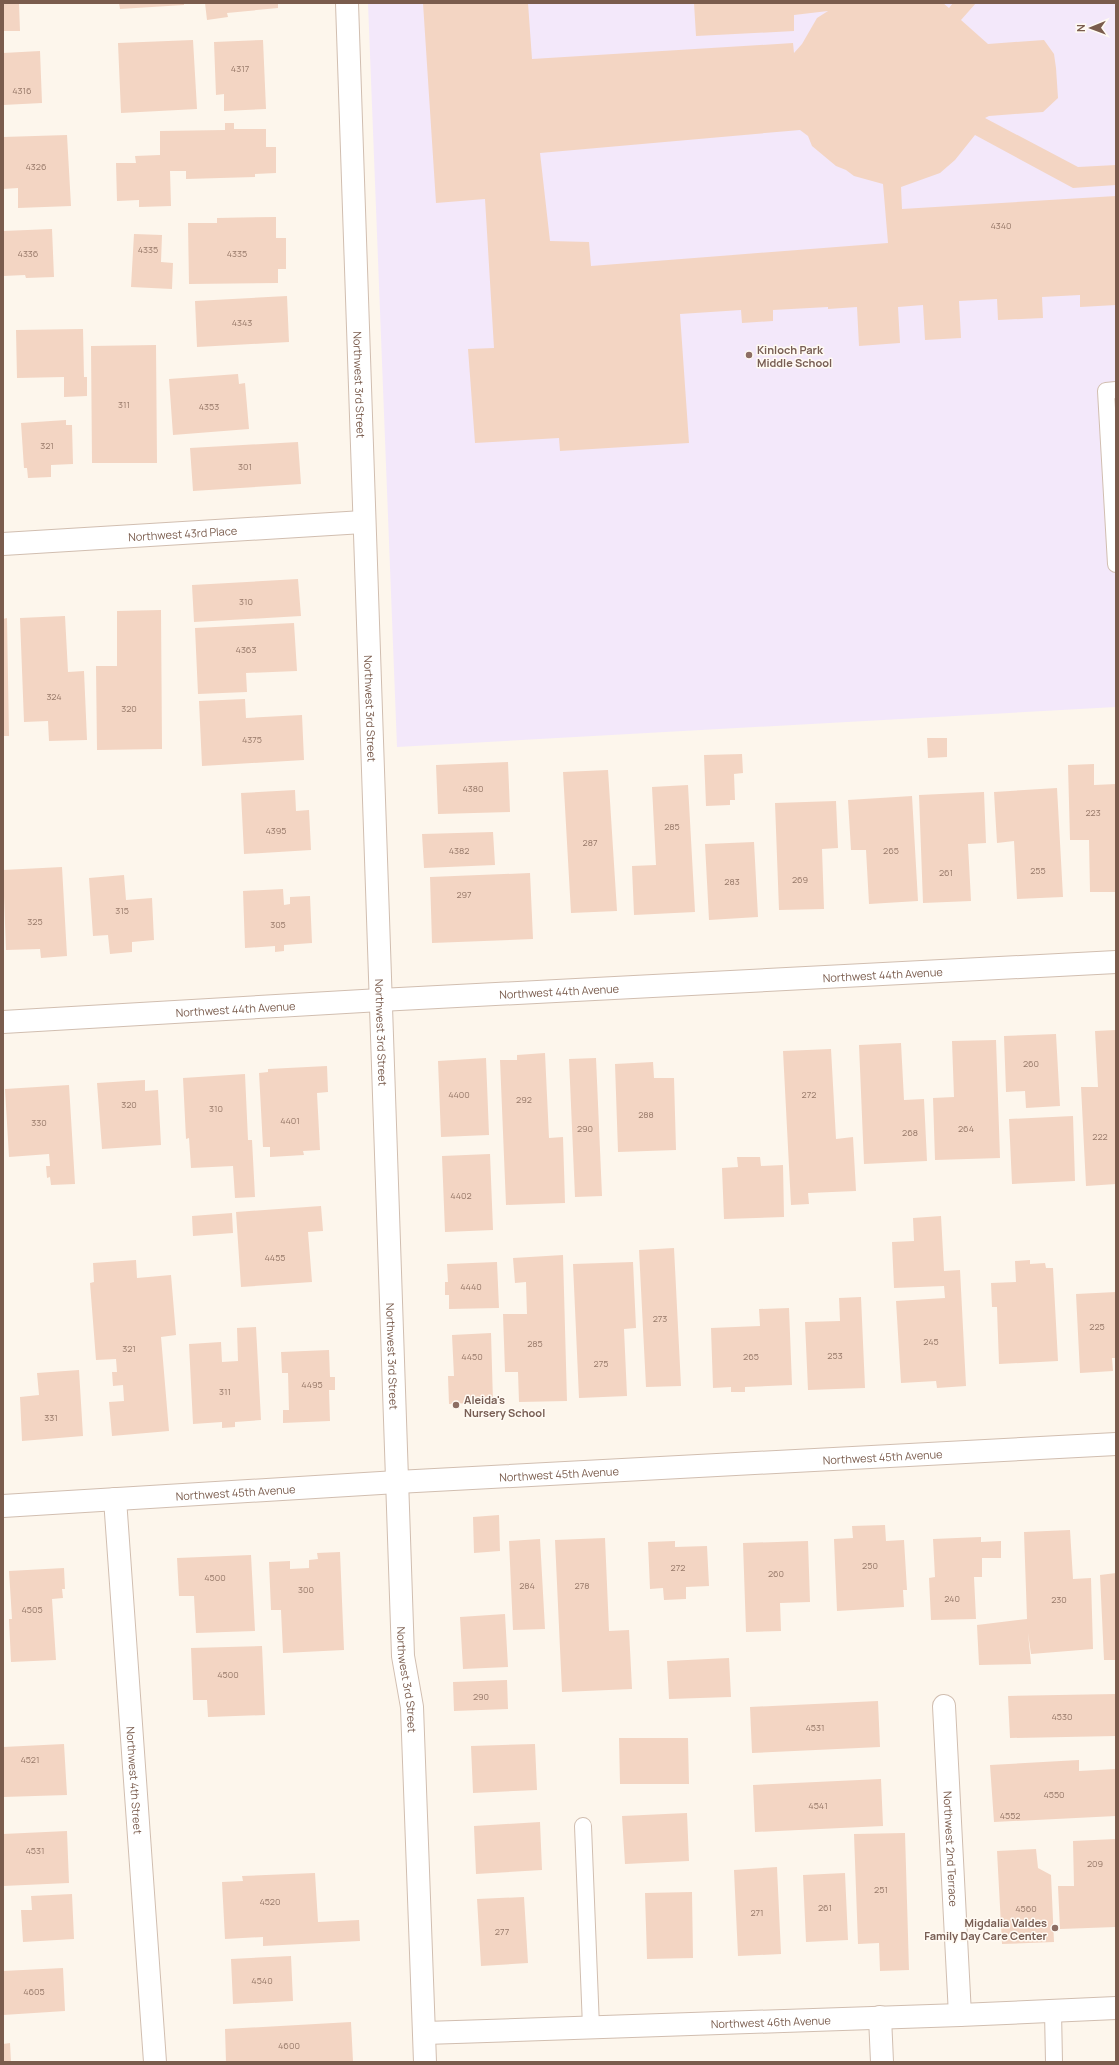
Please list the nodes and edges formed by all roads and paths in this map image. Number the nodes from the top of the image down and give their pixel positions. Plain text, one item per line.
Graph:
1 (347, 3) edge
2 (1116, 390) edge
3 (363, 522) junction
4 (3, 544) edge
5 (1116, 564) edge
6 (1116, 962) edge
7 (380, 1000) junction
8 (3, 1022) edge
9 (1116, 1444) edge
10 (397, 1482) junction
11 (115, 1500) junction
12 (3, 1506) edge
13 (944, 1706) dead end
14 (583, 1826) dead end
15 (1116, 2008) edge
16 (1053, 2011) junction
17 (960, 2015) junction
18 (880, 2017) junction
19 (591, 2027) junction
20 (425, 2033) junction
21 (155, 2062) edge
22 (425, 2062) edge
23 (882, 2062) edge
24 (1054, 2062) edge

1 - 3 street, Northwest 3rd Street
2 - 5 lane
3 - 4 street, Northwest 43rd Place
3 - 7 street, Northwest 3rd Street
6 - 7 street, Northwest 44th Avenue
7 - 8 street, Northwest 44th Avenue
7 - 10 street, Northwest 3rd Street
9 - 10 street, Northwest 45th Avenue
10 - 11 street, Northwest 45th Avenue
10 - 20 street, Northwest 3rd Street
11 - 12 street, Northwest 45th Avenue
11 - 21 street, Northwest 4th Street
13 - 17 street, Northwest 2nd Terrace
14 - 19 lane
15 - 16 street, Northwest 46th Avenue
16 - 17 street, Northwest 46th Avenue
16 - 24 lane
17 - 18 street, Northwest 46th Avenue
18 - 19 street, Northwest 46th Avenue
18 - 23 street
19 - 20 street, Northwest 46th Avenue
20 - 22 street, Northwest 3rd Street

